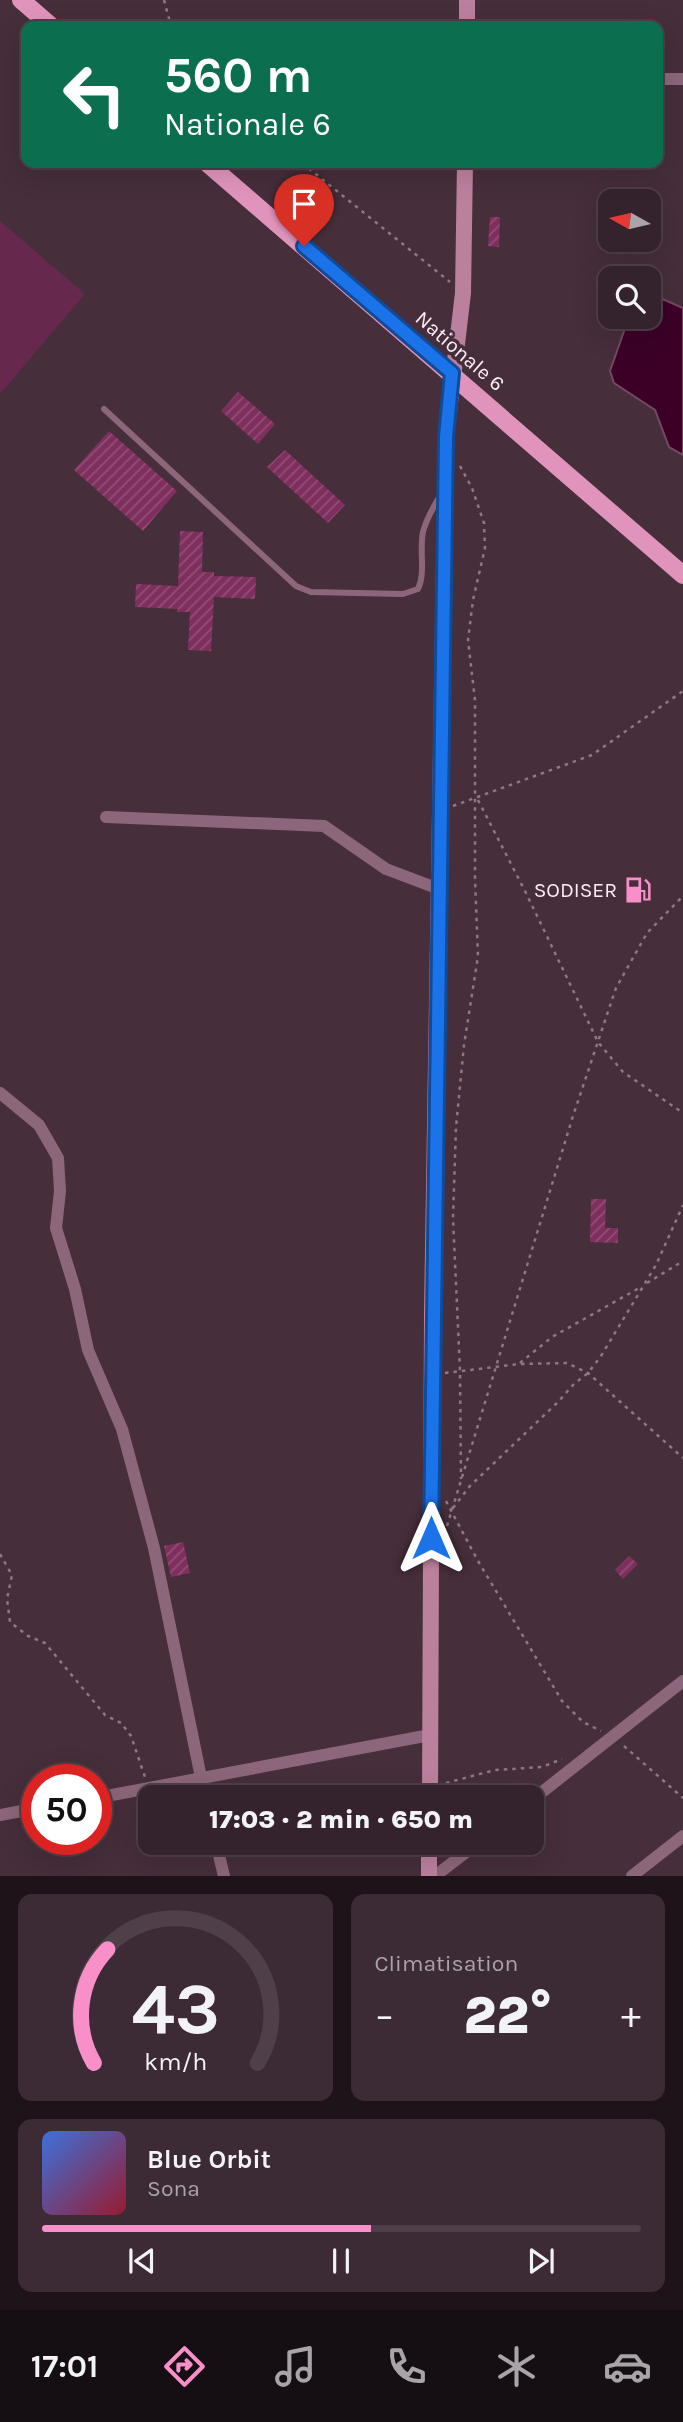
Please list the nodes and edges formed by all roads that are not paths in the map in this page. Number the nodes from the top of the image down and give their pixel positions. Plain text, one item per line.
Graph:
1 (21, 0) edge
2 (467, 0) edge
3 (45, 21) edge
4 (467, 21) edge
5 (663, 79) edge
6 (683, 79) edge
7 (213, 168) edge
8 (465, 168) edge
9 (452, 373) junction
10 (104, 409) dead end
11 (446, 485) junction
12 (683, 575) edge
13 (106, 817) dead end
14 (439, 889) junction
15 (0, 1093) edge
16 (683, 1681) edge
17 (430, 1735) junction
18 (201, 1779) junction
19 (202, 1785) edge
20 (430, 1785) edge
21 (544, 1791) edge
22 (112, 1795) edge
23 (21, 1811) edge
24 (0, 1815) edge
25 (683, 1836) edge
26 (219, 1855) edge
27 (429, 1855) edge
28 (462, 1855) edge
29 (224, 1876) edge
30 (429, 1876) edge
31 (435, 1876) edge
32 (632, 1876) edge

1 - 3 main road
2 - 4 main road
5 - 6 street
7 - 9 main road, Nationale 6
8 - 9 main road
9 - 11 main road
9 - 12 main road, Nationale 6
10 - 11 lane
11 - 14 main road
13 - 14 street
14 - 17 main road
15 - 18 street
16 - 21 street
17 - 18 street
17 - 20 main road
18 - 19 street
18 - 22 street
23 - 24 street
25 - 32 street
26 - 29 street
27 - 30 main road
28 - 31 street

